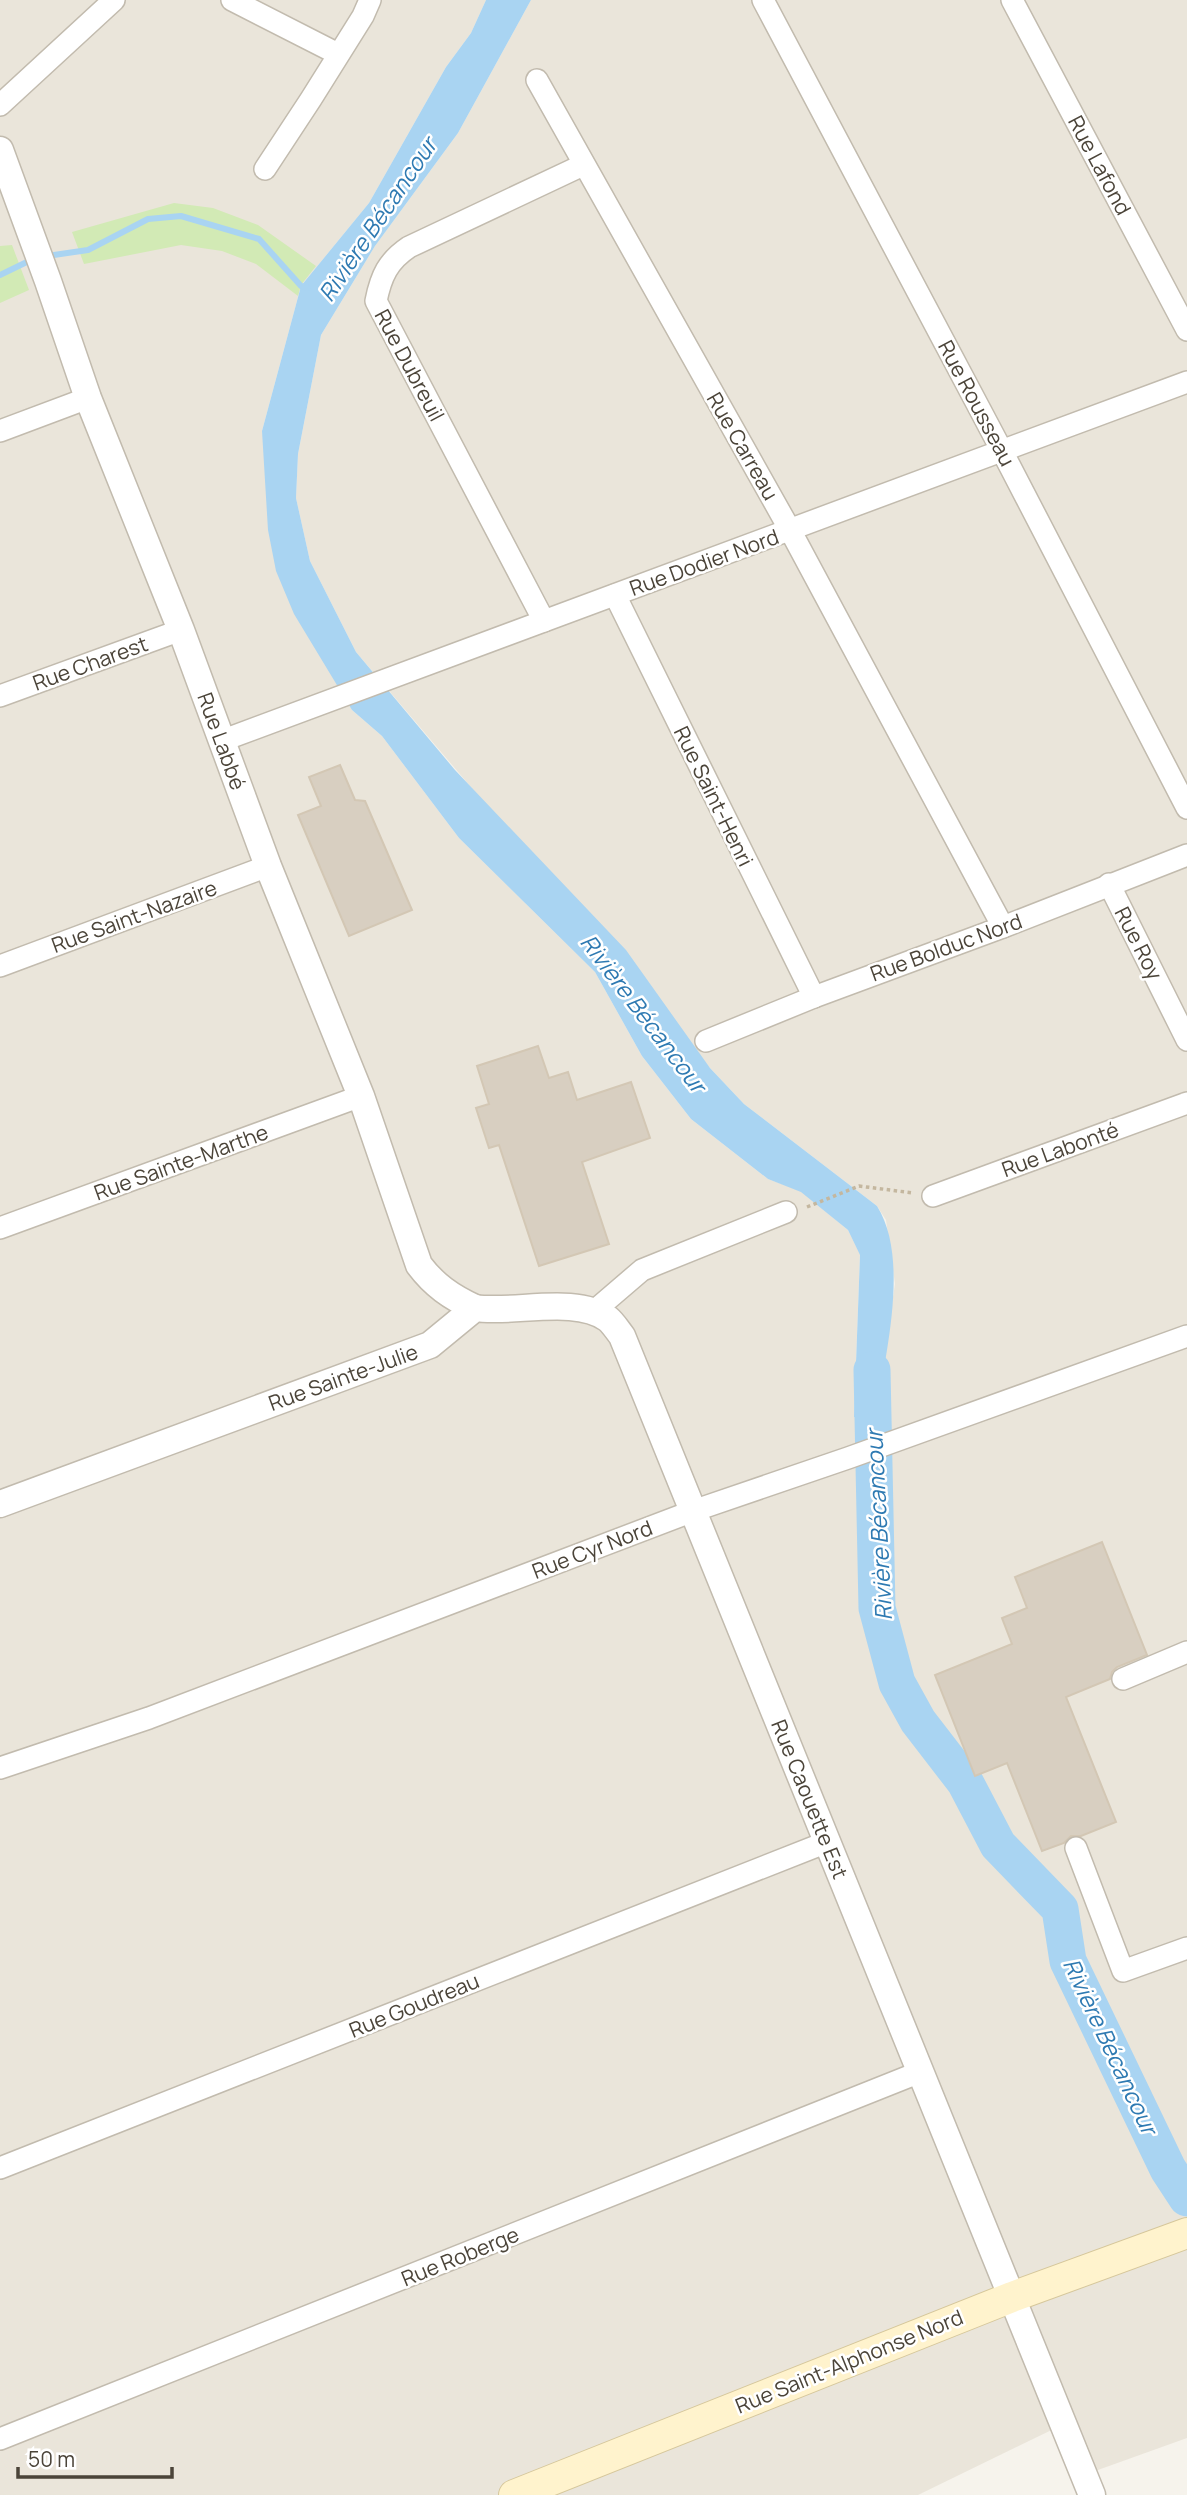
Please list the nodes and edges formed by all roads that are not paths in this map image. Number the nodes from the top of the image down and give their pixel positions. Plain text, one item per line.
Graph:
1 (114, 0) edge
2 (232, 0) edge
3 (370, 0) edge
4 (763, 0) edge
5 (1013, 0) edge
6 (338, 54) junction
7 (537, 80) dead end
8 (0, 105) edge
9 (0, 150) edge
10 (583, 165) junction
11 (265, 169) dead end
12 (1187, 330) edge
13 (1187, 382) edge
14 (88, 398) junction
15 (0, 431) edge
16 (1002, 451) junction
17 (790, 530) junction
18 (615, 595) junction
19 (544, 621) junction
20 (181, 631) junction
21 (0, 696) edge
22 (221, 741) junction
23 (1187, 808) edge
24 (1187, 855) edge
25 (268, 866) junction
26 (1109, 884) junction
27 (1003, 927) junction
28 (0, 966) edge
29 (814, 997) junction
30 (1187, 1040) edge
31 (706, 1041) dead end
32 (361, 1096) junction
33 (1187, 1103) edge
34 (933, 1196) road end
35 (793, 1211) road end
36 (0, 1228) edge
37 (474, 1308) junction
38 (593, 1312) junction
39 (1187, 1336) edge
40 (0, 1504) edge
41 (693, 1511) junction
42 (1187, 1652) edge
43 (1123, 1679) dead end
44 (0, 1768) edge
45 (827, 1842) junction
46 (1076, 1848) dead end
47 (1187, 1948) edge
48 (920, 2072) junction
49 (0, 2168) edge
50 (1180, 2236) edge
51 (1012, 2297) junction
52 (0, 2439) edge
53 (514, 2495) edge
54 (1091, 2495) edge

1 - 8 street
2 - 6 street
3 - 6 street
4 - 16 street, Rue Rousseau
5 - 12 street, Rue Lafond
6 - 11 street
7 - 10 street, Rue Carreau
9 - 14 street, Rue Labbé
10 - 17 street, Rue Carreau
10 - 19 street, Rue Dubreuil
13 - 16 street, Rue Dodier Nord
14 - 15 street
14 - 20 street, Rue Labbé
16 - 17 street, Rue Dodier Nord
16 - 23 street, Rue Rousseau
17 - 18 street, Rue Dodier Nord
17 - 27 street, Rue Carreau
18 - 19 street, Rue Dodier Nord
18 - 29 street, Rue Saint-Henri
19 - 22 street, Rue Dodier Nord
20 - 21 street, Rue Charest
20 - 22 street, Rue Labbé
22 - 25 street, Rue Labbé
24 - 26 street, Rue Bolduc Nord
25 - 28 street, Rue Saint-Nazaire
25 - 32 street, Rue Labbé
26 - 27 street, Rue Bolduc Nord
26 - 30 street, Rue Roy
27 - 29 street, Rue Bolduc Nord
29 - 31 street, Rue Bolduc Nord
32 - 36 street, Rue Sainte-Marthe
32 - 37 street, Rue Labbé
33 - 34 street, Rue Labonté
35 - 38 street
37 - 38 street
37 - 40 street, Rue Sainte-Julie
38 - 41 street, Rue Caouette Est
39 - 41 street, Rue Cyr Nord
41 - 44 street, Rue Cyr Nord
41 - 45 street, Rue Caouette Est
42 - 43 street
45 - 48 street, Rue Caouette Est
45 - 49 street, Rue Goudreau
46 - 47 street
48 - 51 street, Rue Caouette Est
48 - 52 street, Rue Roberge
50 - 51 main road, Rue Saint-Alphonse Nord
51 - 53 main road, Rue Saint-Alphonse Nord
51 - 54 street, Rue Caouette Est

